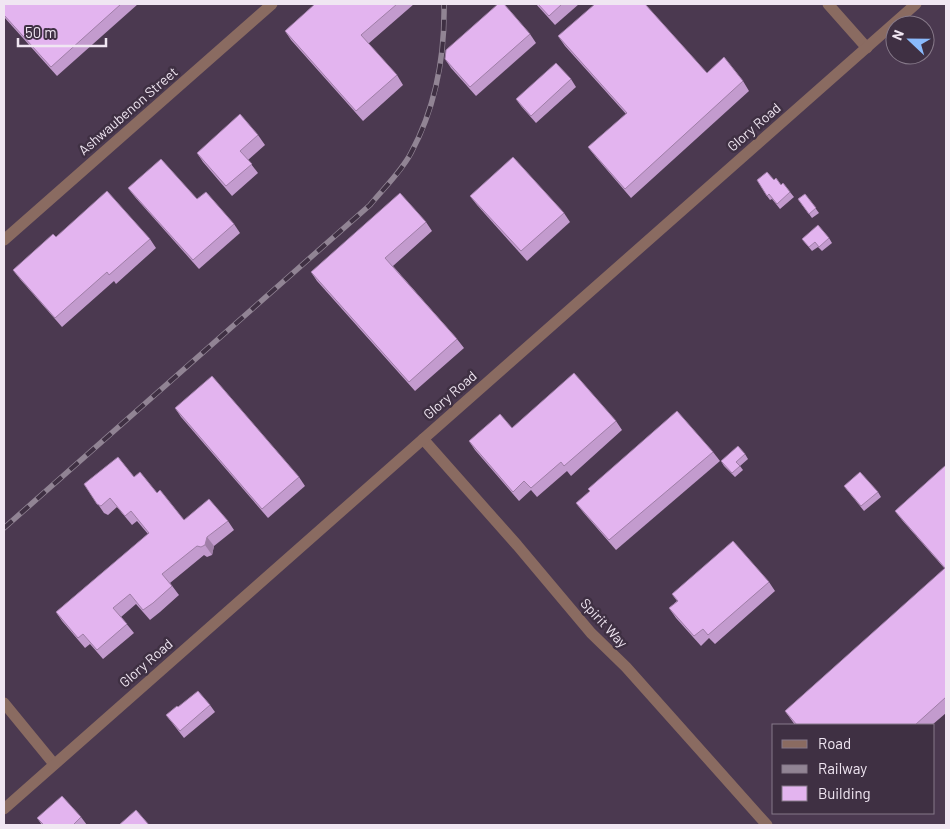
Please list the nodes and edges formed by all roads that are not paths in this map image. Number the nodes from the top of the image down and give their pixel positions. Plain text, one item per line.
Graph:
1 (272, 4) edge
2 (828, 4) edge
3 (916, 4) edge
4 (867, 48) junction
5 (4, 240) edge
6 (422, 440) junction
7 (4, 703) edge
8 (54, 764) junction
9 (4, 809) edge
10 (767, 825) edge

1 - 5 street, Ashwaubenon Street
2 - 4 street
3 - 4 street, Glory Road
4 - 6 street, Glory Road
6 - 8 street, Glory Road
6 - 10 street, Spirit Way
7 - 8 street
8 - 9 street, Glory Road

